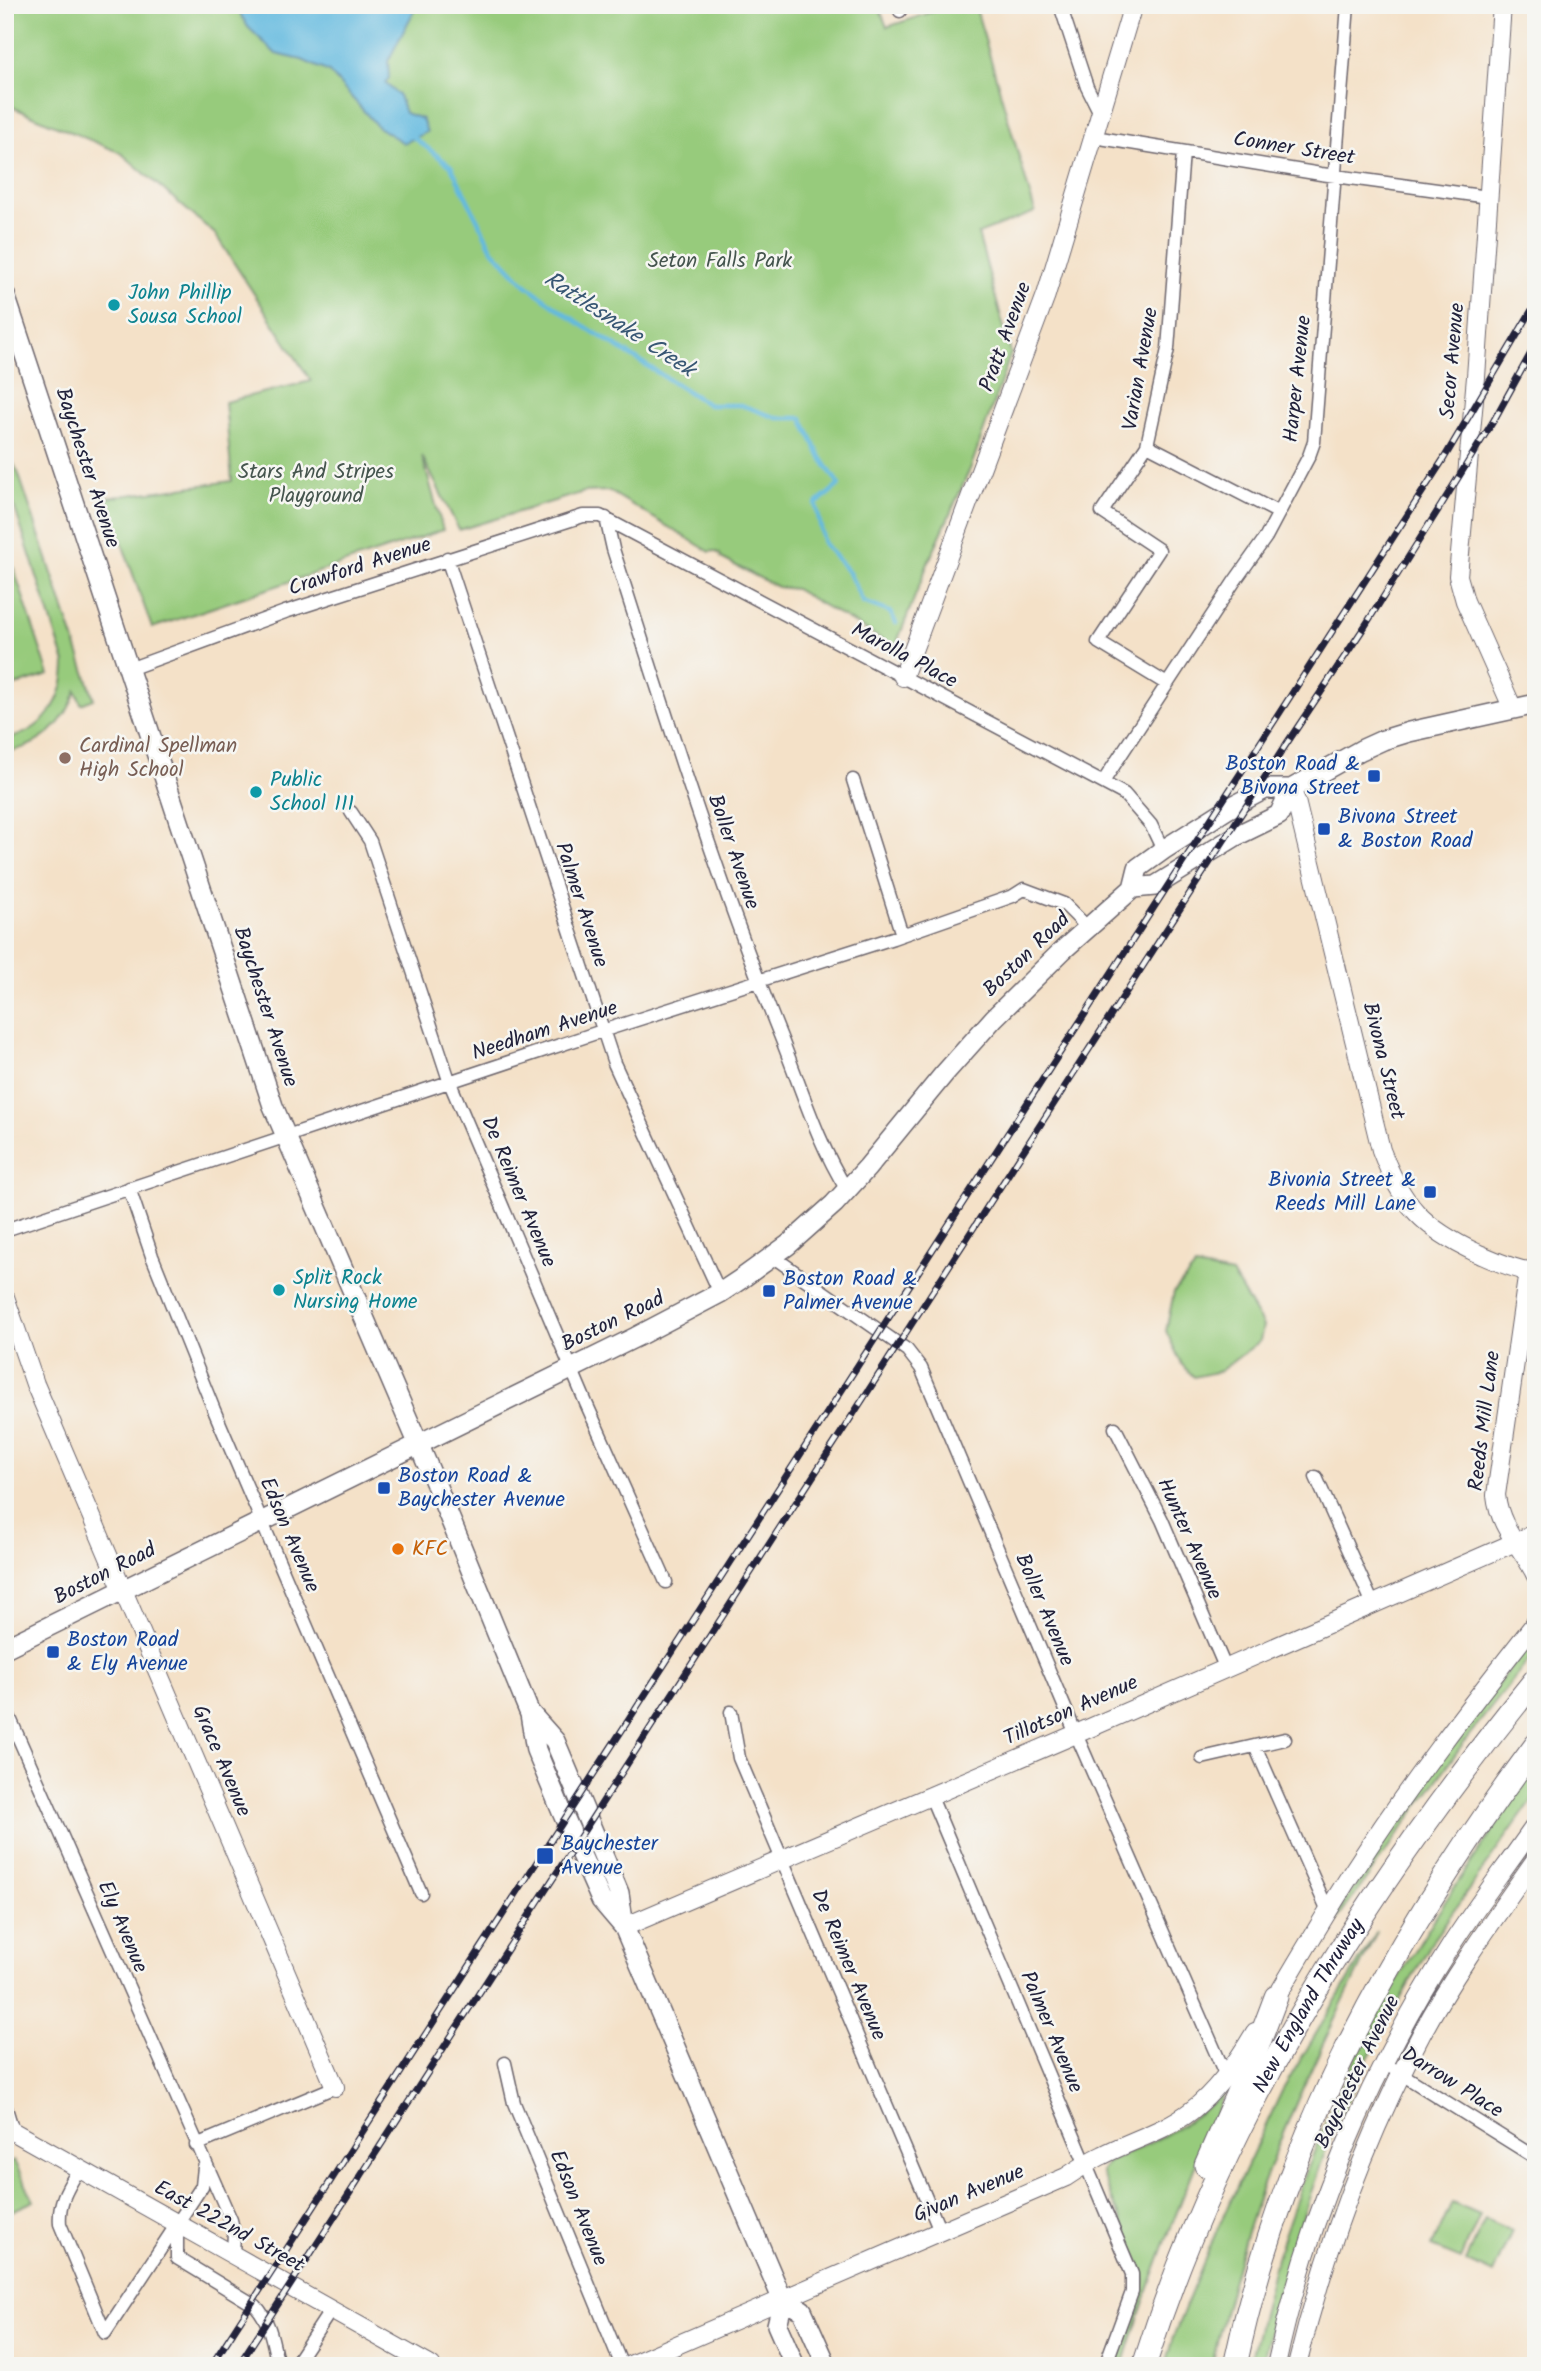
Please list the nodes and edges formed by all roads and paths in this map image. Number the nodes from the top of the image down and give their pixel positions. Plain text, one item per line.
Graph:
1 (1060, 5) edge
2 (1133, 5) edge
3 (1348, 5) edge
4 (1502, 5) edge
5 (1100, 113) junction
6 (1094, 136) junction
7 (1183, 152) junction
8 (1336, 176) junction
9 (1488, 197) junction
10 (5, 295) edge
11 (5, 344) edge
12 (26, 356) junction
13 (1147, 445) junction
14 (1279, 513) junction
15 (606, 518) junction
16 (447, 558) junction
17 (129, 669) junction
18 (903, 677) junction
19 (1167, 684) junction
20 (1536, 704) edge
21 (1513, 709) junction
22 (853, 780) dead end
23 (1103, 782) junction
24 (1291, 789) junction
25 (351, 812) dead end
26 (1163, 850) junction
27 (1133, 888) junction
28 (1088, 928) junction
29 (902, 935) junction
30 (758, 982) junction
31 (602, 1031) junction
32 (450, 1083) junction
33 (285, 1137) junction
34 (130, 1188) junction
35 (847, 1190) junction
36 (5, 1230) edge
37 (772, 1256) junction
38 (1532, 1269) edge
39 (720, 1293) junction
40 (5, 1297) edge
41 (572, 1367) junction
42 (1115, 1428) dead end
43 (418, 1445) junction
44 (1316, 1477) dead end
45 (262, 1521) junction
46 (1536, 1533) edge
47 (1514, 1542) junction
48 (1536, 1576) edge
49 (666, 1582) dead end
50 (123, 1590) junction
51 (1373, 1604) junction
52 (1536, 1622) edge
53 (5, 1648) edge
54 (1225, 1667) junction
55 (1536, 1679) edge
56 (5, 1707) edge
57 (730, 1712) dead end
58 (1076, 1734) junction
59 (1285, 1739) dead end
60 (1536, 1745) edge
61 (1255, 1746) junction
62 (1202, 1758) dead end
63 (931, 1797) junction
64 (1536, 1824) edge
65 (1536, 1859) edge
66 (783, 1860) junction
67 (1536, 1876) edge
68 (1513, 1891) junction
69 (421, 1893) dead end
70 (1328, 1911) junction
71 (624, 1927) junction
72 (1276, 1997) junction
73 (505, 2063) dead end
74 (1384, 2063) junction
75 (1402, 2074) junction
76 (1226, 2076) junction
77 (335, 2087) joint
78 (5, 2105) edge
79 (9, 2129) edge
80 (195, 2145) junction
81 (1536, 2158) edge
82 (205, 2163) junction
83 (1086, 2165) junction
84 (79, 2169) junction
85 (177, 2223) junction
86 (940, 2231) junction
87 (233, 2255) junction
88 (783, 2301) junction
89 (331, 2309) junction
90 (1156, 2330) junction
91 (278, 2366) edge
92 (294, 2366) edge
93 (431, 2366) edge
94 (622, 2366) edge
95 (628, 2366) edge
96 (795, 2366) edge
97 (827, 2366) edge
98 (1105, 2366) edge
99 (1144, 2366) edge
100 (1236, 2366) edge
101 (1276, 2366) edge
102 (1297, 2366) edge

1 - 5 street
2 - 5 street, Pratt Avenue
3 - 8 street, Harper Avenue
4 - 9 street, Secor Avenue
5 - 6 street, Pratt Avenue
6 - 7 street, Conner Street
6 - 18 street, Pratt Avenue
7 - 8 street, Conner Street
7 - 13 street, Varian Avenue
8 - 9 street, Conner Street
8 - 14 street, Harper Avenue
9 - 21 street, Secor Avenue
10 - 12 main road, Baychester Avenue
11 - 12 main road
12 - 17 main road, Baychester Avenue
13 - 14 street, Varian Avenue
13 - 19 street
14 - 19 street, Harper Avenue
15 - 16 street, Crawford Avenue
15 - 18 street, Marolla Place
15 - 30 street, Boller Avenue
16 - 17 street, Crawford Avenue
16 - 31 street, Palmer Avenue
17 - 33 main road, Baychester Avenue
18 - 23 street, Marolla Place
19 - 23 street, Harper Avenue
20 - 21 main road, Boston Road
21 - 24 main road, Boston Road
22 - 29 street
23 - 26 street, Marolla Place
24 - 26 main road, Boston Road
24 - 27 main road, Boston Road
24 - 38 street, Bivona Street
25 - 32 street, De Reimer Avenue
26 - 27 main road, Boston Road
27 - 28 main road, Boston Road
28 - 29 street, Needham Avenue
28 - 35 main road, Boston Road
29 - 30 street, Needham Avenue
30 - 31 street, Needham Avenue
30 - 35 street, Boller Avenue
31 - 32 street, Needham Avenue
31 - 39 street, Palmer Avenue
32 - 33 street, Needham Avenue
32 - 41 street, De Reimer Avenue
33 - 34 street, Needham Avenue
33 - 43 main road, Baychester Avenue
34 - 36 street, Needham Avenue
34 - 45 street, Edson Avenue
35 - 37 main road, Boston Road
37 - 39 main road, Boston Road
37 - 58 street, Boller Avenue
38 - 47 street, Reeds Mill Lane
39 - 41 main road, Boston Road
40 - 50 street, Grace Avenue
41 - 43 main road, Boston Road
41 - 49 street, De Reimer Avenue
42 - 54 street, Hunter Avenue
43 - 45 main road, Boston Road
43 - 71 main road, Baychester Avenue
44 - 51 street
45 - 50 main road, Boston Road
45 - 69 street, Edson Avenue
46 - 47 street, Tillotson Avenue
47 - 48 street, Reeds Mill Lane
47 - 51 street, Tillotson Avenue
50 - 53 main road, Boston Road
50 - 77 street, Grace Avenue
51 - 54 street, Tillotson Avenue
52 - 70 street, New England Thruway
54 - 58 street, Tillotson Avenue
55 - 90 highway, New England Thruway
56 - 80 street, Ely Avenue
57 - 66 street, De Reimer Avenue
58 - 63 street, Tillotson Avenue
58 - 76 street, Boller Avenue
59 - 61 street
60 - 100 highway
61 - 62 street
61 - 70 street
63 - 66 street, Tillotson Avenue
63 - 83 street, Palmer Avenue
64 - 74 street, Baychester Avenue
65 - 68 street, Baychester Avenue
66 - 71 street, Tillotson Avenue
66 - 86 street, De Reimer Avenue
67 - 68 street
68 - 75 street, Baychester Avenue
70 - 72 street, New England Thruway
71 - 88 main road, Baychester Avenue
72 - 76 street, Givan Avenue
72 - 90 highway
73 - 94 street, Edson Avenue
74 - 75 street, Darrow Place
74 - 101 street, Baychester Avenue
75 - 81 street, Darrow Place
75 - 102 street, Baychester Avenue
76 - 83 street, Givan Avenue
77 - 80 street
78 - 79 street
79 - 84 street, East 222nd Street
80 - 82 street, Ely Avenue
82 - 85 street
82 - 87 street, Ely Avenue
83 - 86 street, Givan Avenue
83 - 98 street, Palmer Avenue
84 - 85 street, East 222nd Street
84 - 85 street
85 - 87 street, East 222nd Street
85 - 91 street
86 - 88 street, Givan Avenue
87 - 89 street, East 222nd Street
88 - 95 street, Givan Avenue
88 - 96 main road, Baychester Avenue
88 - 97 main road, Baychester Avenue
89 - 92 street
89 - 93 street, East 222nd Street
90 - 99 highway, New England Thruway

